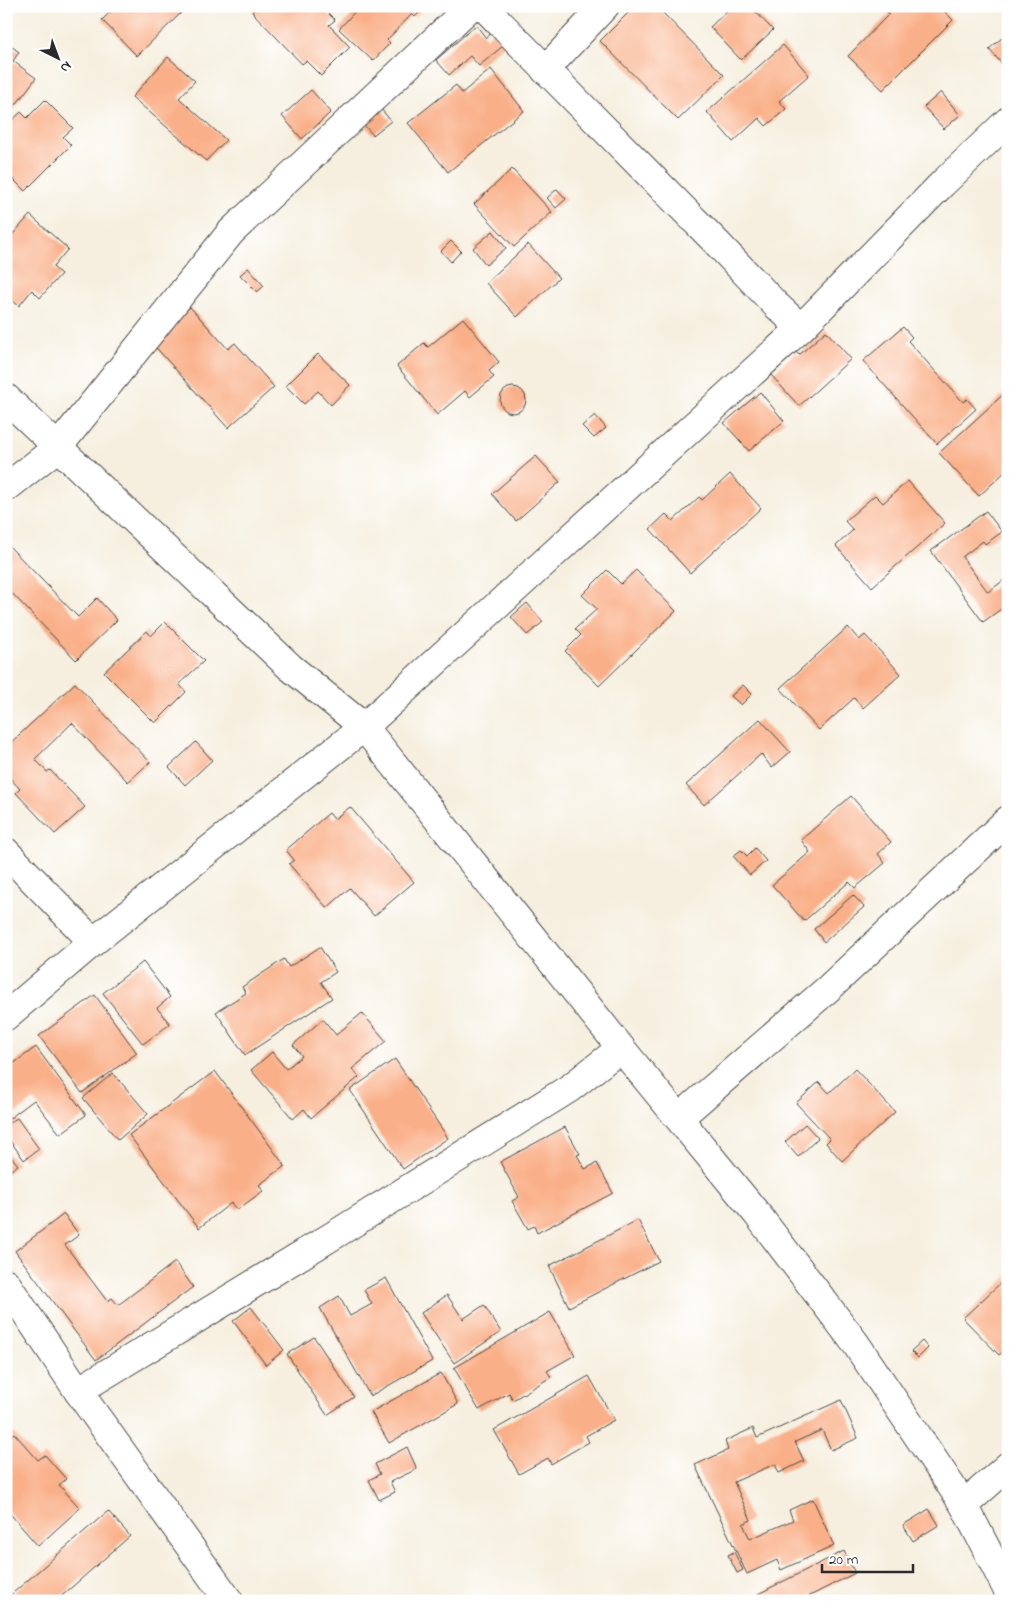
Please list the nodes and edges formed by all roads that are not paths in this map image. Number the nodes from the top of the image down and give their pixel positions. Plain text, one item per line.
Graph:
1 (471, 6) edge
2 (482, 6) edge
3 (605, 6) edge
4 (545, 70) junction
5 (1008, 121) edge
6 (801, 328) junction
7 (6, 398) edge
8 (58, 447) junction
9 (6, 488) edge
10 (364, 727) junction
11 (1008, 820) edge
12 (6, 852) edge
13 (93, 942) junction
14 (6, 1016) edge
15 (622, 1048) junction
16 (679, 1118) junction
17 (6, 1283) edge
18 (78, 1391) junction
19 (1008, 1466) edge
20 (964, 1505) junction
21 (1008, 1591) edge
22 (229, 1601) edge

1 - 8 street
2 - 4 street
3 - 4 street
4 - 6 street
5 - 6 street
6 - 10 street
7 - 8 street
8 - 9 street
8 - 10 street
10 - 13 street
10 - 15 street
11 - 16 street
12 - 13 street
13 - 14 street
15 - 16 street
15 - 18 street
16 - 20 street
17 - 18 street
18 - 22 street
19 - 20 street
20 - 21 street

